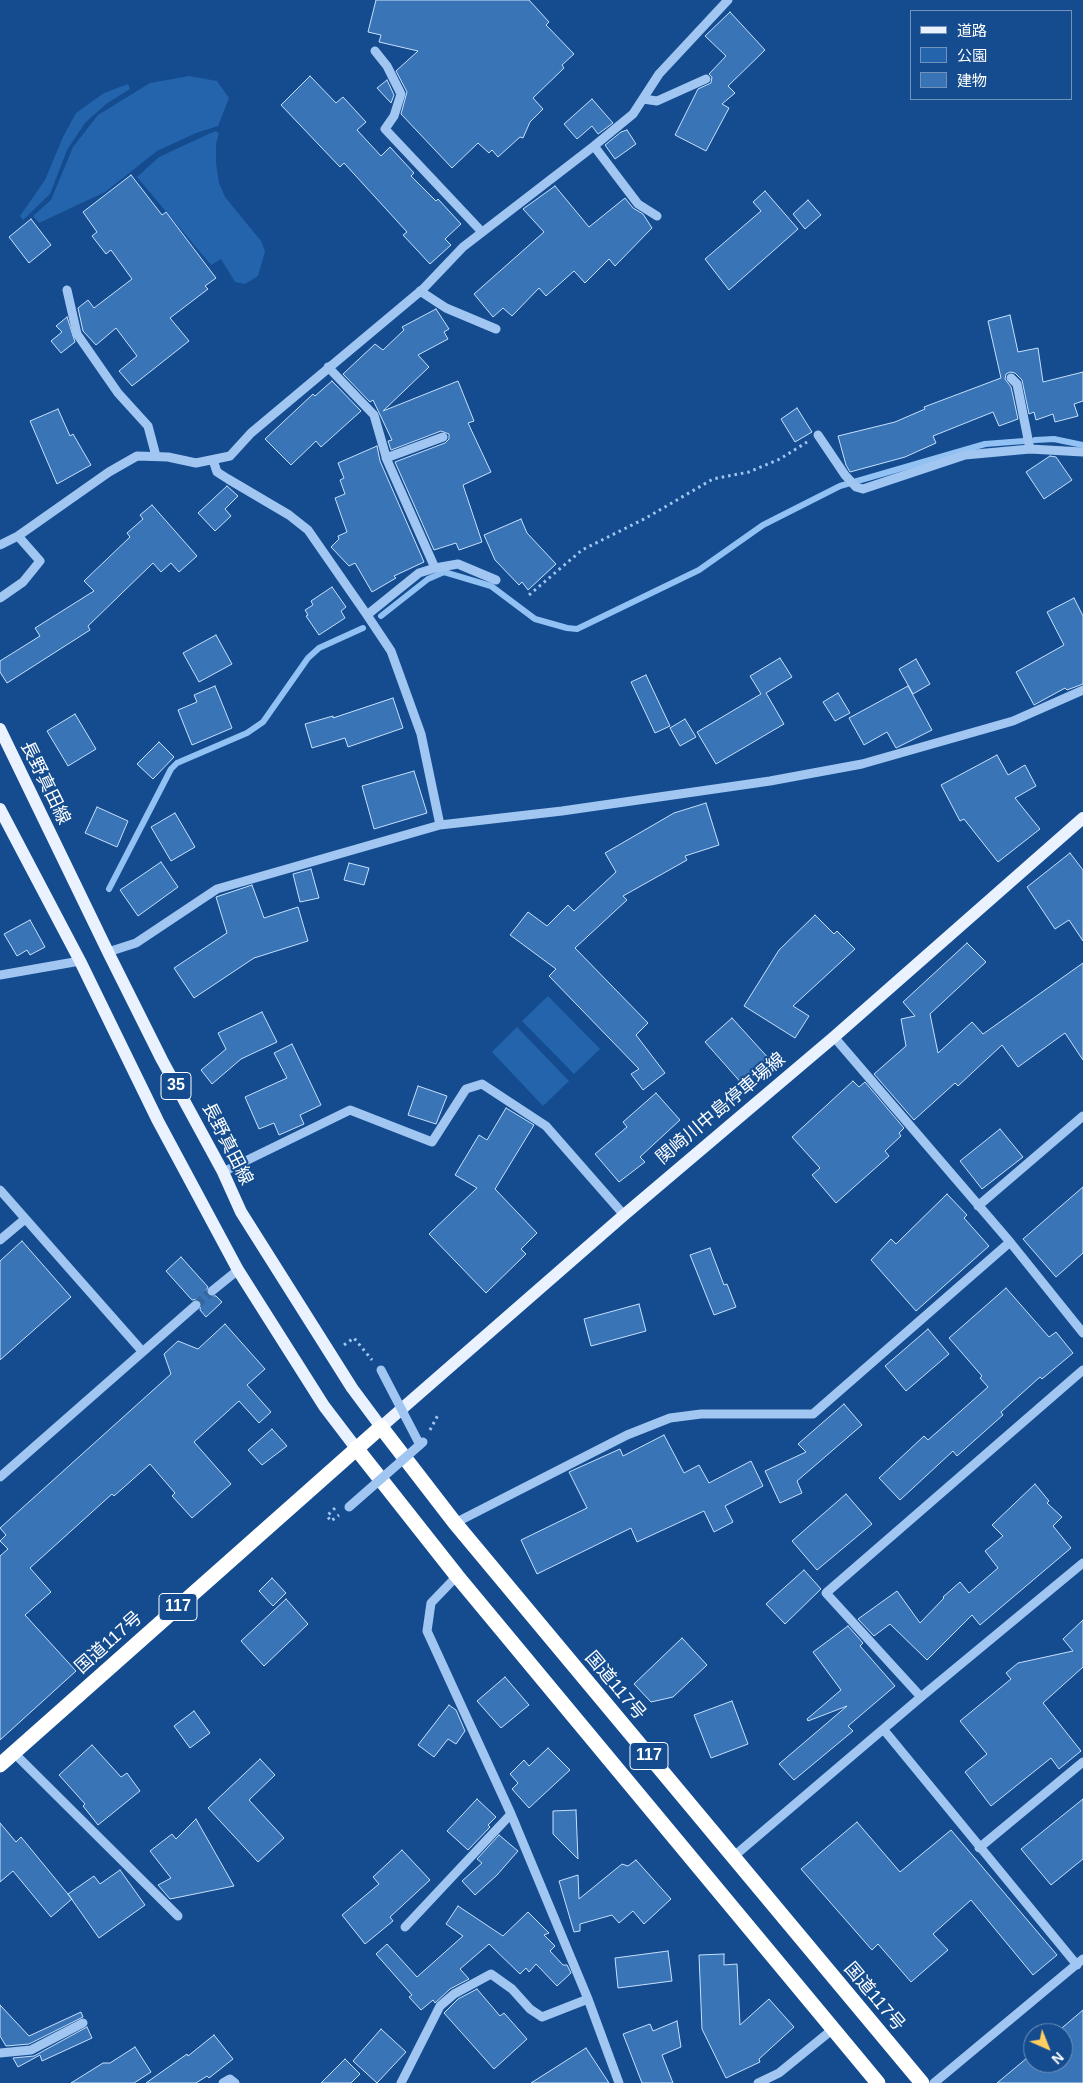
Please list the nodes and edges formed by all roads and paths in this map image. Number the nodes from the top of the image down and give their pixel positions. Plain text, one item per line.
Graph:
1 (728, 0) edge
2 (374, 51) dead end
3 (706, 79) dead end
4 (642, 98) junction
5 (594, 146) junction
6 (657, 216) dead end
7 (482, 232) junction
8 (67, 290) dead end
9 (420, 291) junction
10 (496, 330) dead end
11 (328, 367) junction
12 (1011, 378) dead end
13 (818, 435) joint
14 (443, 437) dead end
15 (1030, 449) junction
16 (1083, 452) edge
17 (156, 456) junction
18 (386, 458) junction
19 (213, 460) junction
20 (18, 536) junction
21 (0, 545) edge
22 (435, 568) junction
23 (496, 580) dead end
24 (529, 595) dead end
25 (0, 598) edge
26 (367, 615) junction
27 (1083, 690) edge
28 (0, 729) edge
29 (0, 809) edge
30 (1083, 818) edge
31 (440, 825) junction
32 (108, 952) junction
33 (80, 961) junction
34 (0, 975) edge
35 (834, 1037) junction
36 (1083, 1116) edge
37 (223, 1172) junction
38 (0, 1190) edge
39 (978, 1206) junction
40 (624, 1215) junction
41 (25, 1218) junction
42 (0, 1240) edge
43 (1010, 1242) junction
44 (238, 1270) junction
45 (212, 1291) tunnel mouth
46 (196, 1305) tunnel mouth
47 (1083, 1333) edge
48 (344, 1345) dead end
49 (142, 1351) junction
50 (381, 1370) joint
51 (1083, 1370) edge
52 (381, 1427) junction
53 (356, 1448) junction
54 (0, 1477) edge
55 (349, 1507) dead end
56 (455, 1523) junction
57 (1083, 1563) edge
58 (457, 1576) junction
59 (920, 1697) junction
60 (884, 1730) junction
61 (14, 1753) junction
62 (1083, 1762) edge
63 (0, 1765) edge
64 (511, 1814) junction
65 (979, 1848) junction
66 (734, 1857) junction
67 (178, 1916) dead end
68 (406, 1927) dead end
69 (1080, 1962) edge
70 (588, 1999) junction
71 (83, 2023) dead end
72 (833, 2029) junction
73 (0, 2053) edge
74 (615, 2081) edge
75 (223, 2083) edge
76 (235, 2083) edge
77 (402, 2083) edge
78 (758, 2083) edge
79 (878, 2083) edge
80 (922, 2083) edge
81 (934, 2083) edge

1 - 4 street
2 - 7 street
3 - 4 street
4 - 5 street
5 - 6 street
5 - 7 street
7 - 9 street
8 - 17 street
9 - 10 street
9 - 11 street
11 - 18 street
11 - 19 street
12 - 15 street
13 - 15 street
13 - 24 path
14 - 18 street
15 - 16 street
17 - 19 street
17 - 20 street
18 - 22 street
19 - 26 street
20 - 21 street
20 - 25 street
22 - 23 street
22 - 26 street
26 - 31 street
27 - 31 street
28 - 32 main road, 長野真田線 / 35
29 - 33 main road, 35
30 - 35 main road, 関崎川中島停車場線
31 - 32 street
32 - 37 main road, 長野真田線 / 35
33 - 34 street
33 - 44 main road, 35
35 - 39 street
35 - 40 main road, 関崎川中島停車場線
36 - 39 street
37 - 40 street
37 - 52 main road, 長野真田線 / 35
38 - 41 street
39 - 43 street
40 - 52 main road, 関崎川中島停車場線
41 - 42 street
41 - 49 street
43 - 47 street
43 - 56 street
44 - 45 street
44 - 53 main road, 35
46 - 49 street
48 - 50 path
49 - 54 street
50 - 55 street, bridge
51 - 59 street
52 - 53 highway, 国道117号 / 117
52 - 56 highway, 国道117号 / 117
53 - 58 highway, 117
53 - 61 highway, 国道117号 / 117
56 - 66 highway, 国道117号 / 117
57 - 59 street
58 - 64 street
58 - 72 highway, 117
59 - 60 street
60 - 65 street
60 - 66 street
61 - 63 highway, 国道117号 / 117
61 - 67 street
62 - 65 street
64 - 68 street
64 - 70 street
65 - 69 street
66 - 80 highway, 国道117号 / 117
69 - 81 street
70 - 74 street
70 - 77 street
71 - 73 street
72 - 78 street
72 - 79 highway, 117
75 - 76 street

